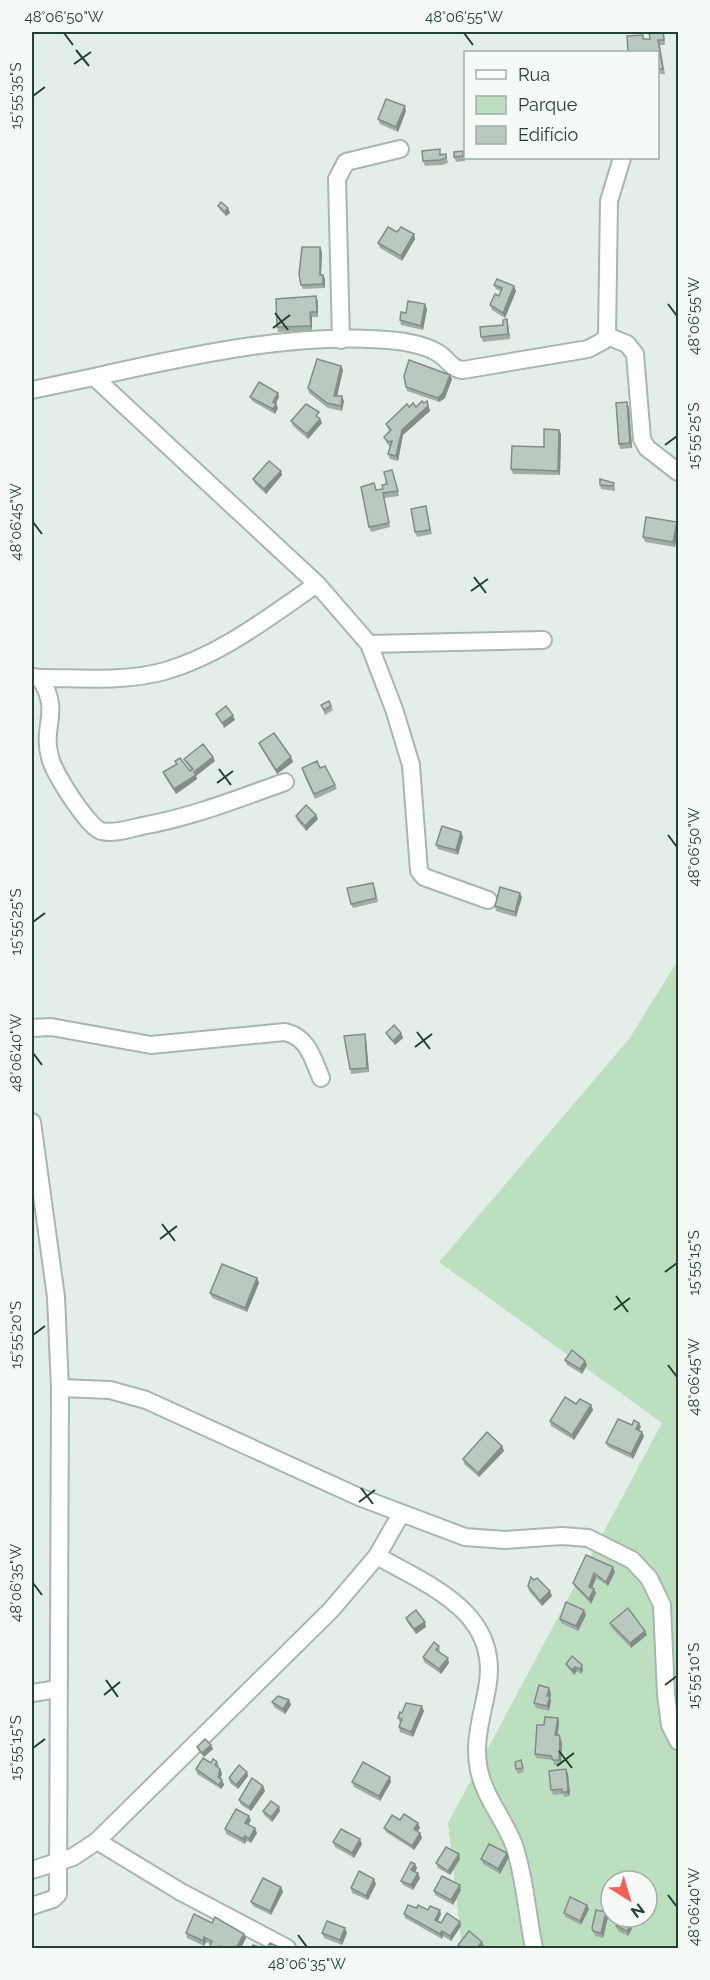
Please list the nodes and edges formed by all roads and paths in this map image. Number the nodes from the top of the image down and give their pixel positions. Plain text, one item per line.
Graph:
1 (400, 149) dead end
2 (622, 159) edge
3 (607, 336) junction
4 (341, 340) junction
5 (94, 377) junction
6 (32, 390) edge
7 (678, 472) edge
8 (317, 584) junction
9 (543, 640) dead end
10 (369, 644) junction
11 (36, 678) edge
12 (285, 782) dead end
13 (488, 900) dead end
14 (32, 1028) edge
15 (321, 1078) dead end
16 (32, 1122) edge
17 (60, 1388) junction
18 (400, 1514) junction
19 (377, 1556) junction
20 (58, 1689) junction
21 (32, 1693) edge
22 (678, 1741) edge
23 (97, 1841) junction
24 (58, 1863) junction
25 (32, 1870) edge
26 (32, 1906) edge
27 (287, 1948) edge
28 (534, 1948) edge

1 - 4 street
2 - 3 street
3 - 4 street
3 - 7 street
4 - 5 street
5 - 6 street
5 - 8 street
8 - 10 street
8 - 11 street
9 - 10 street
10 - 13 street
11 - 12 street
14 - 15 street
16 - 17 street
17 - 18 street
17 - 20 street
18 - 19 street
18 - 22 street
19 - 23 street
19 - 28 street
20 - 21 street
20 - 24 street
23 - 24 street
23 - 27 street
24 - 25 street
24 - 26 street

